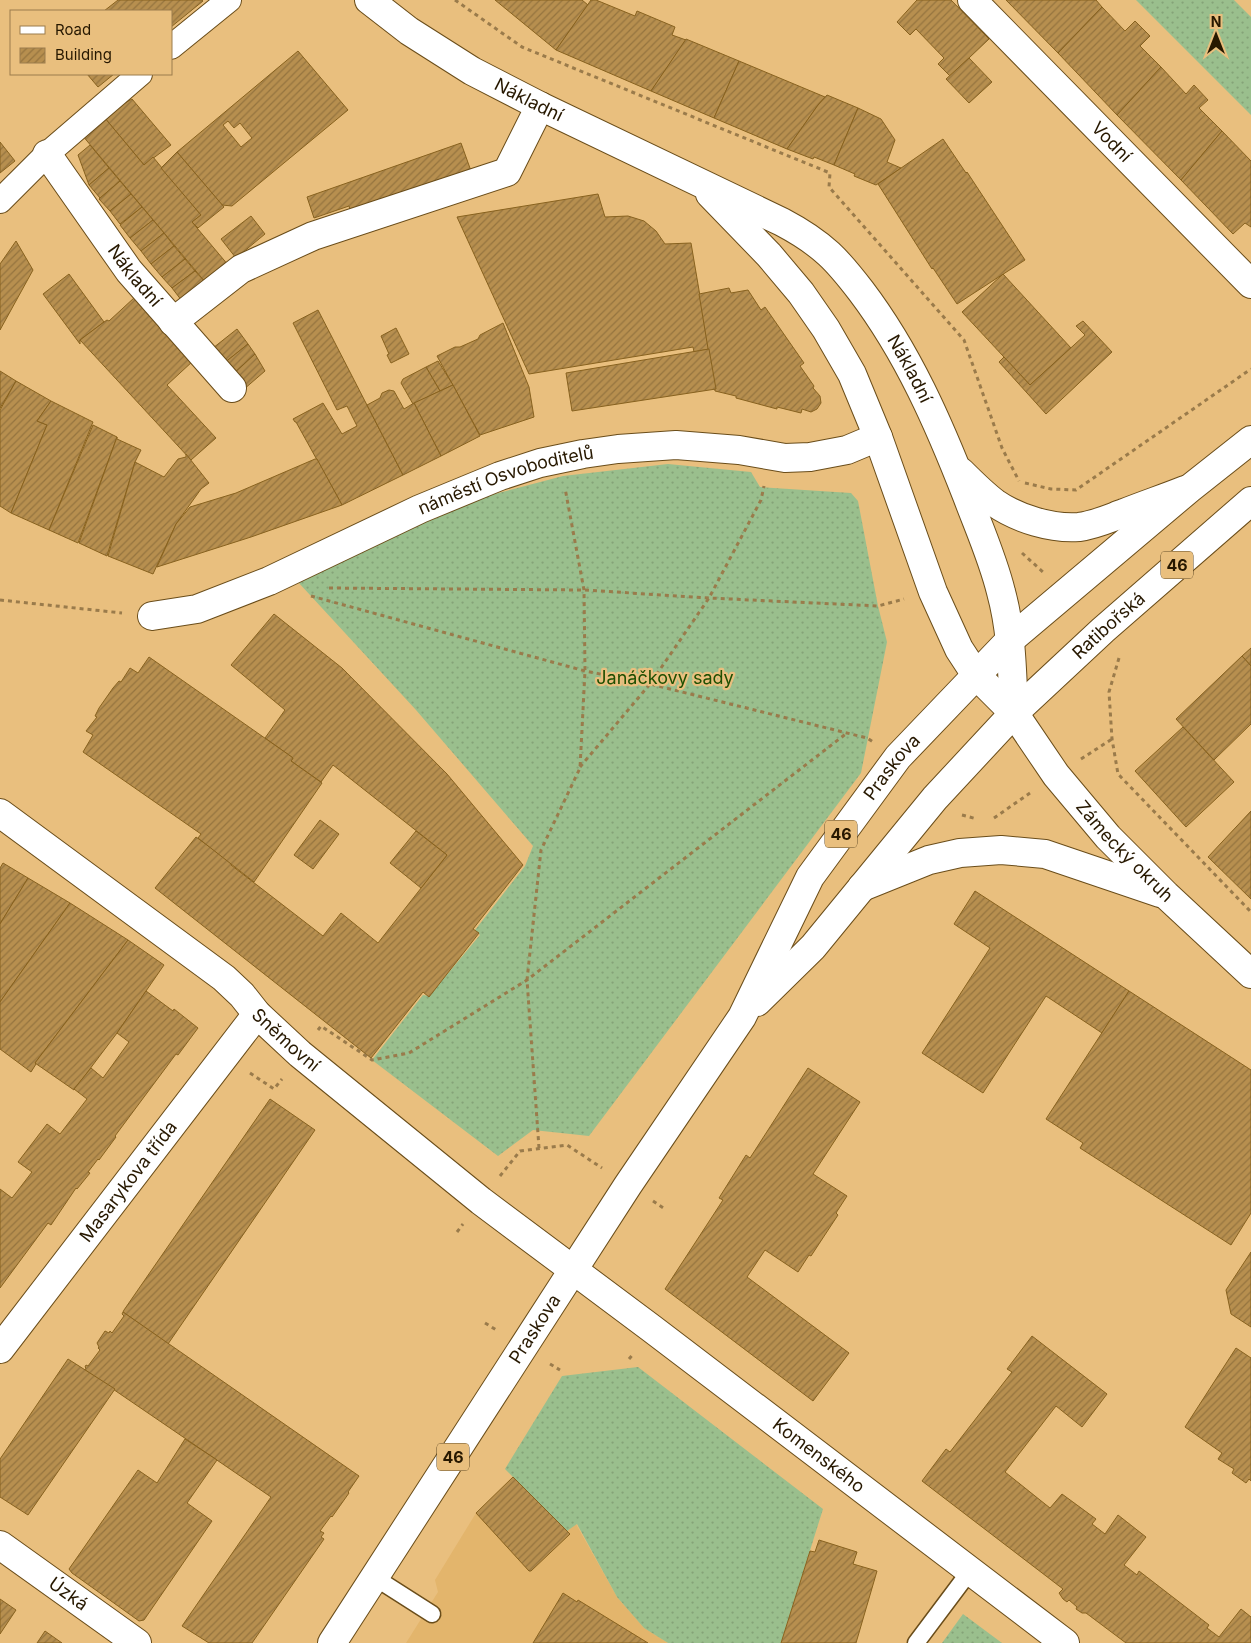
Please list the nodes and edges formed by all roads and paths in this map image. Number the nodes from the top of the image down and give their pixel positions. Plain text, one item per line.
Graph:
1 (228, 0) edge
2 (369, 0) edge
3 (972, 0) edge
4 (172, 46) edge
5 (139, 75) edge
6 (540, 106) junction
7 (47, 154) junction
8 (698, 182) junction
9 (0, 201) edge
10 (1251, 284) edge
11 (173, 322) junction
12 (1251, 369) edge
13 (232, 388) dead end
14 (878, 437) junction
15 (1251, 440) edge
16 (770, 455) junction
17 (955, 466) junction
18 (565, 485) dead end
19 (1051, 489) dead end
20 (1189, 489) junction
21 (1251, 501) edge
22 (1022, 552) dead end
23 (993, 565) junction
24 (324, 588) dead end
25 (584, 590) junction
26 (933, 592) junction
27 (302, 594) dead end
28 (709, 598) junction
29 (0, 600) edge
30 (152, 616) joint
31 (1010, 640) junction
32 (1120, 656) dead end
33 (584, 671) junction
34 (976, 675) junction
35 (650, 684) junction
36 (1014, 713) junction
37 (847, 733) junction
38 (1112, 738) junction
39 (898, 757) junction
40 (580, 768) junction
41 (1056, 775) junction
42 (935, 798) junction
43 (0, 813) edge
44 (980, 820) dead end
45 (989, 822) dead end
46 (862, 887) junction
47 (1166, 895) junction
48 (1251, 912) edge
49 (1251, 974) edge
50 (526, 980) junction
51 (257, 1014) junction
52 (742, 1018) junction
53 (300, 1054) junction
54 (224, 1056) junction
55 (539, 1148) junction
56 (628, 1185) junction
57 (480, 1201) junction
58 (665, 1209) dead end
59 (457, 1232) dead end
60 (572, 1270) junction
61 (0, 1349) edge
62 (0, 1545) edge
63 (970, 1571) junction
64 (374, 1577) junction
65 (432, 1614) dead end
66 (137, 1643) edge
67 (332, 1643) edge
68 (916, 1643) edge
69 (1065, 1643) edge

1 - 4 street
2 - 6 street, Nákladní
3 - 10 street, Vodní
5 - 7 street
6 - 8 street, Nákladní
6 - 11 street
7 - 9 street
7 - 11 street, Nákladní
8 - 14 street, Nákladní
8 - 17 street, Nákladní
11 - 13 street, Nákladní
12 - 19 path
14 - 16 street, náměstí Osvoboditelů
14 - 26 street, Nákladní
15 - 20 street, 46
16 - 28 path
16 - 30 street, náměstí Osvoboditelů
17 - 20 street
17 - 23 street, Nákladní
18 - 25 path
20 - 31 street, 46
21 - 36 street, Ratibořská / 46
22 - 23 path
23 - 31 street, Nákladní
24 - 25 path
25 - 28 path
25 - 33 path
26 - 28 path
26 - 34 street, Nákladní
27 - 33 path
28 - 35 path
29 - 30 path
31 - 34 street, Praskova / 46
31 - 36 street, Nákladní
32 - 38 path
33 - 35 path
33 - 40 path
34 - 36 street, Nákladní
34 - 39 street, Praskova / 46
35 - 37 path
35 - 40 path
36 - 41 street, Zámecký okruh
36 - 42 street, Praskova / 46
37 - 39 path
37 - 50 path
38 - 41 path
38 - 48 path
39 - 52 street, Praskova / 46
40 - 50 path
41 - 45 path
41 - 47 street, Zámecký okruh
42 - 44 path
42 - 46 street, Praskova / 46
43 - 51 street, Sněmovní
46 - 47 street
46 - 52 street, Praskova / 46
47 - 49 street, Zámecký okruh
50 - 53 path
50 - 55 path
51 - 53 street, Sněmovní
51 - 54 street, Masarykova třída
52 - 56 street, Praskova / 46
53 - 54 path
53 - 57 street, Sněmovní
54 - 61 street, Masarykova třída
55 - 56 path
55 - 57 path
56 - 58 path
56 - 60 street, Praskova / 46
57 - 59 path
57 - 60 street, Sněmovní
60 - 63 street, Komenského
60 - 64 street, Praskova / 46
62 - 66 street, Úzká
63 - 68 lane
63 - 69 street, Komenského
64 - 65 lane
64 - 67 street, Praskova / 46

